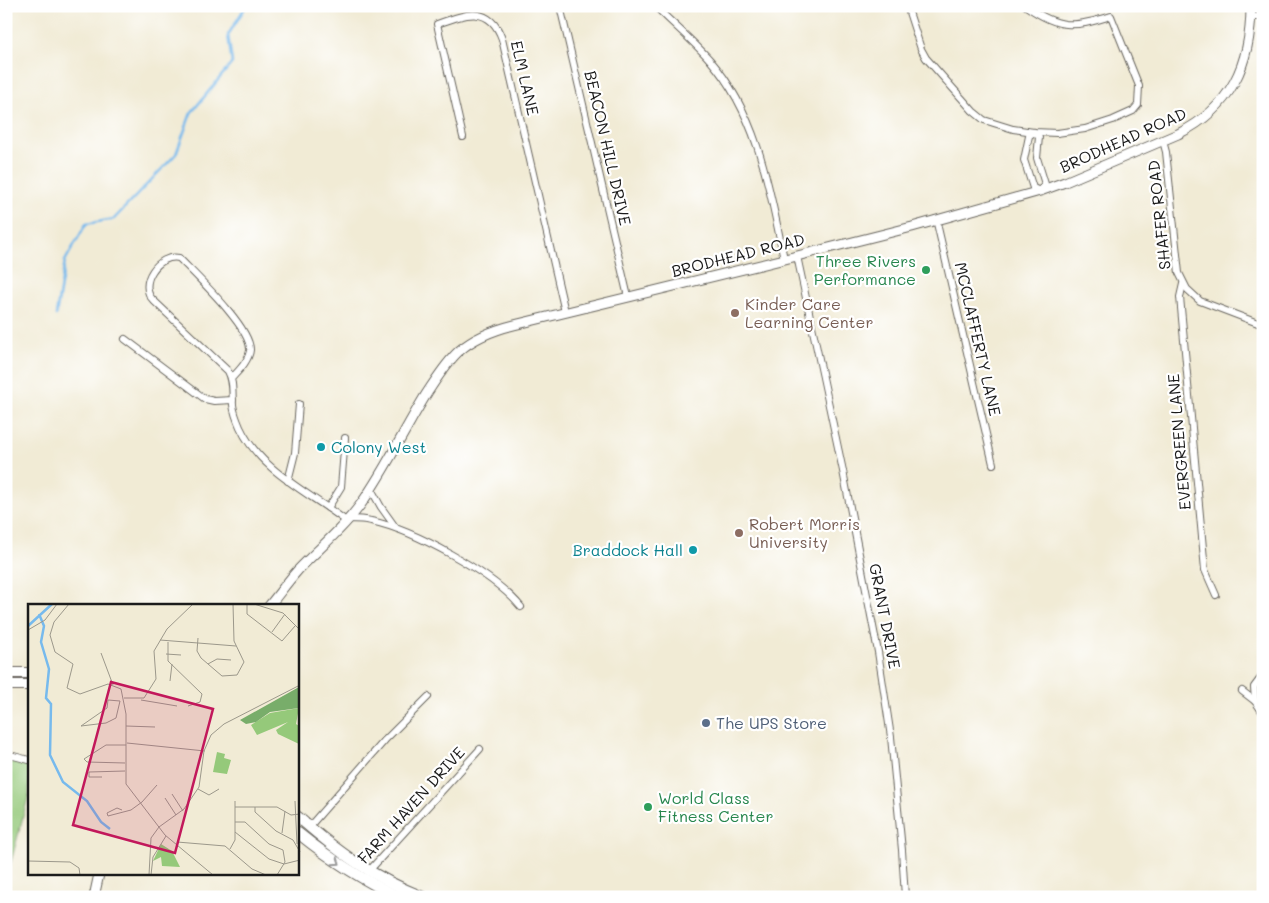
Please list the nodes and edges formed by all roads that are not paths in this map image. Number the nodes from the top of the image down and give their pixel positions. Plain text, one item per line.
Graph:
1 (560, 6) edge
2 (655, 6) edge
3 (907, 6) edge
4 (1026, 6) edge
5 (1251, 6) edge
6 (1251, 17) junction
7 (1263, 17) edge
8 (1034, 132) junction
9 (463, 137) dead end
10 (1163, 141) junction
11 (1040, 191) junction
12 (936, 220) junction
13 (797, 256) junction
14 (784, 259) junction
15 (1184, 284) junction
16 (628, 297) junction
17 (564, 312) junction
18 (1263, 325) edge
19 (125, 339) dead end
20 (231, 379) junction
21 (233, 400) junction
22 (299, 404) dead end
23 (345, 438) dead end
24 (994, 464) dead end
25 (288, 481) junction
26 (371, 489) junction
27 (328, 508) junction
28 (347, 520) junction
29 (397, 530) junction
30 (1216, 595) dead end
31 (271, 604) edge
32 (521, 607) dead end
33 (6, 673) edge
34 (28, 673) edge
35 (1263, 675) edge
36 (6, 685) edge
37 (28, 685) edge
38 (1242, 691) dead end
39 (428, 698) dead end
40 (1255, 701) junction
41 (1263, 712) edge
42 (480, 749) dead end
43 (6, 754) edge
44 (28, 760) edge
45 (299, 818) edge
46 (309, 827) junction
47 (299, 834) edge
48 (366, 875) junction
49 (99, 876) edge
50 (94, 897) edge
51 (399, 897) edge
52 (422, 897) edge
53 (905, 897) edge

1 - 16 street, BEACON HILL DRIVE
2 - 14 street
3 - 8 street
4 - 8 street
5 - 6 main road, BRODHEAD ROAD
6 - 7 street
6 - 10 main road, BRODHEAD ROAD
8 - 11 street
8 - 11 street
9 - 17 street, ELM LANE
10 - 11 main road, BRODHEAD ROAD
10 - 15 street, SHAFER ROAD
11 - 12 main road, BRODHEAD ROAD
12 - 13 main road, BRODHEAD ROAD
12 - 24 street, MCCLAFFERTY LANE
13 - 14 main road, BRODHEAD ROAD
13 - 53 street, GRANT DRIVE
14 - 16 main road, BRODHEAD ROAD
15 - 18 street, SHAFER ROAD
15 - 30 street, EVERGREEN LANE
16 - 17 main road, BRODHEAD ROAD
17 - 26 main road, BRODHEAD ROAD
19 - 21 street
20 - 20 street
20 - 21 street
21 - 25 street
22 - 25 street
23 - 27 street
25 - 27 street
26 - 28 main road, BRODHEAD ROAD
26 - 29 street
27 - 28 street
28 - 29 street
28 - 31 main road, BRODHEAD ROAD
29 - 32 street
33 - 34 main road
35 - 40 street
36 - 37 main road
38 - 40 street
39 - 46 street
40 - 41 street
42 - 48 street, FARM HAVEN DRIVE
43 - 44 street
45 - 46 main road
46 - 48 main road
47 -> 48 main road
48 - 51 main road
48 - 52 main road
49 - 50 main road

